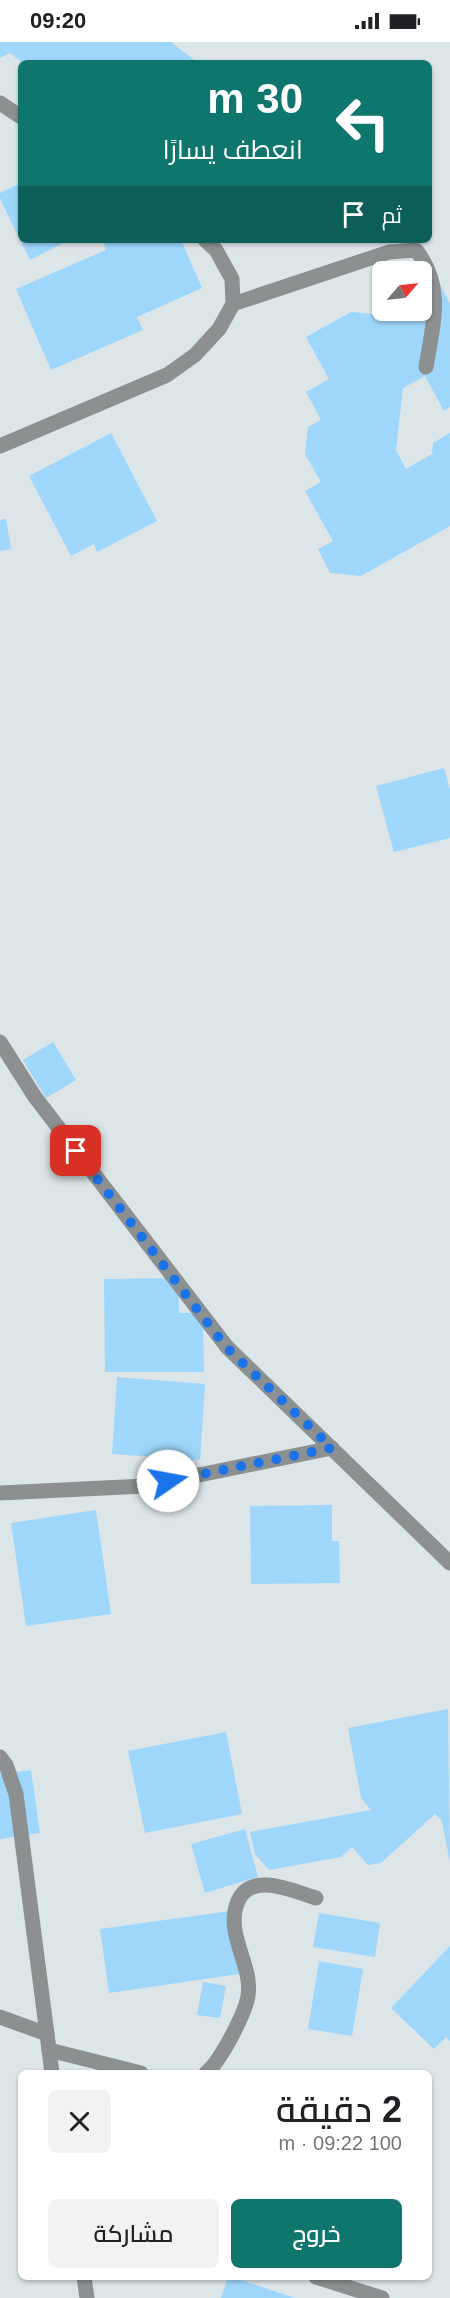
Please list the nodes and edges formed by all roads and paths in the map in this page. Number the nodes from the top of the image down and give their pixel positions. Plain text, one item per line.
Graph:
1 (0, 103) edge
2 (18, 115) edge
3 (208, 243) edge
4 (233, 304) junction
5 (426, 367) dead end
6 (0, 446) edge
7 (0, 1042) edge
8 (332, 1448) junction
9 (0, 1493) edge
10 (450, 1563) edge
11 (0, 1757) edge
12 (316, 1898) dead end
13 (0, 2017) edge
14 (48, 2034) junction
15 (49, 2050) junction
16 (52, 2070) edge
17 (129, 2070) edge
18 (208, 2070) edge
19 (84, 2280) edge
20 (325, 2280) edge
21 (87, 2298) edge
22 (382, 2298) edge

1 - 2 street
3 - 4 street
4 - 5 street
4 - 6 street
7 - 8 street
8 - 9 street
8 - 10 street
11 - 14 street
12 - 18 street
13 - 14 street
14 - 15 street
15 - 16 street
15 - 17 street
19 - 21 street
20 - 22 street

